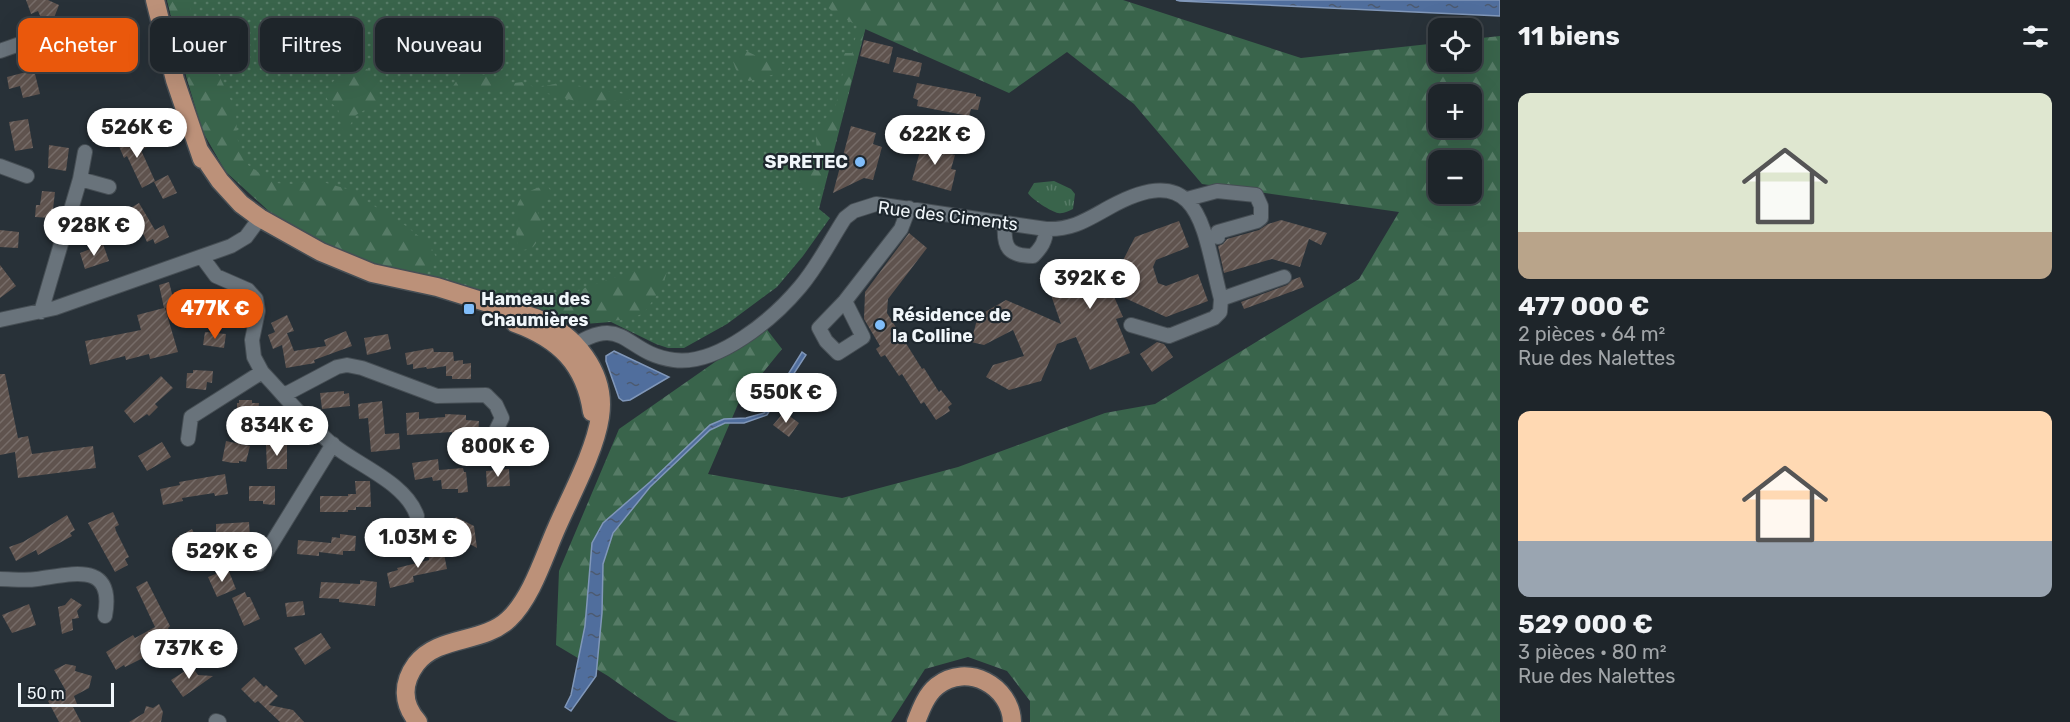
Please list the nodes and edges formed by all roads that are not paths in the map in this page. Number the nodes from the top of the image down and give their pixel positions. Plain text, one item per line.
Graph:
1 (155, 0) edge
2 (18, 45) edge
3 (0, 51) edge
4 (85, 152) dead end
5 (0, 166) edge
6 (27, 176) dead end
7 (80, 179) junction
8 (109, 187) dead end
9 (1187, 200) junction
10 (909, 208) junction
11 (258, 221) junction
12 (1005, 223) junction
13 (1241, 228) dead end
14 (1046, 229) junction
15 (202, 257) junction
16 (1284, 277) dead end
17 (1221, 299) junction
18 (845, 301) dead end
19 (41, 312) junction
20 (0, 320) edge
21 (1131, 325) dead end
22 (570, 348) junction
23 (262, 372) junction
24 (284, 395) junction
25 (188, 440) dead end
26 (333, 444) junction
27 (489, 445) dead end
28 (417, 516) dead end
29 (259, 564) dead end
30 (0, 579) edge
31 (105, 616) dead end
32 (418, 722) edge
33 (916, 722) edge
34 (1012, 722) edge

1 - 11 main road
2 - 3 street
4 - 7 street
5 - 6 street
7 - 8 street
7 - 19 street
9 - 13 street
9 - 14 street, Rue des Ciments
9 - 17 street
10 - 12 street, Rue des Ciments
10 - 18 street
10 - 22 street, Rue des Ciments
11 - 15 street
11 - 22 main road
12 - 14 street, Rue des Ciments
12 - 14 street
15 - 19 street
15 - 23 street
16 - 17 street
17 - 21 street
19 - 20 street
22 - 32 main road
23 - 24 street
23 - 25 street
24 - 26 street
24 - 27 street
26 - 28 street
26 - 29 street
30 - 31 street
33 - 34 main road

